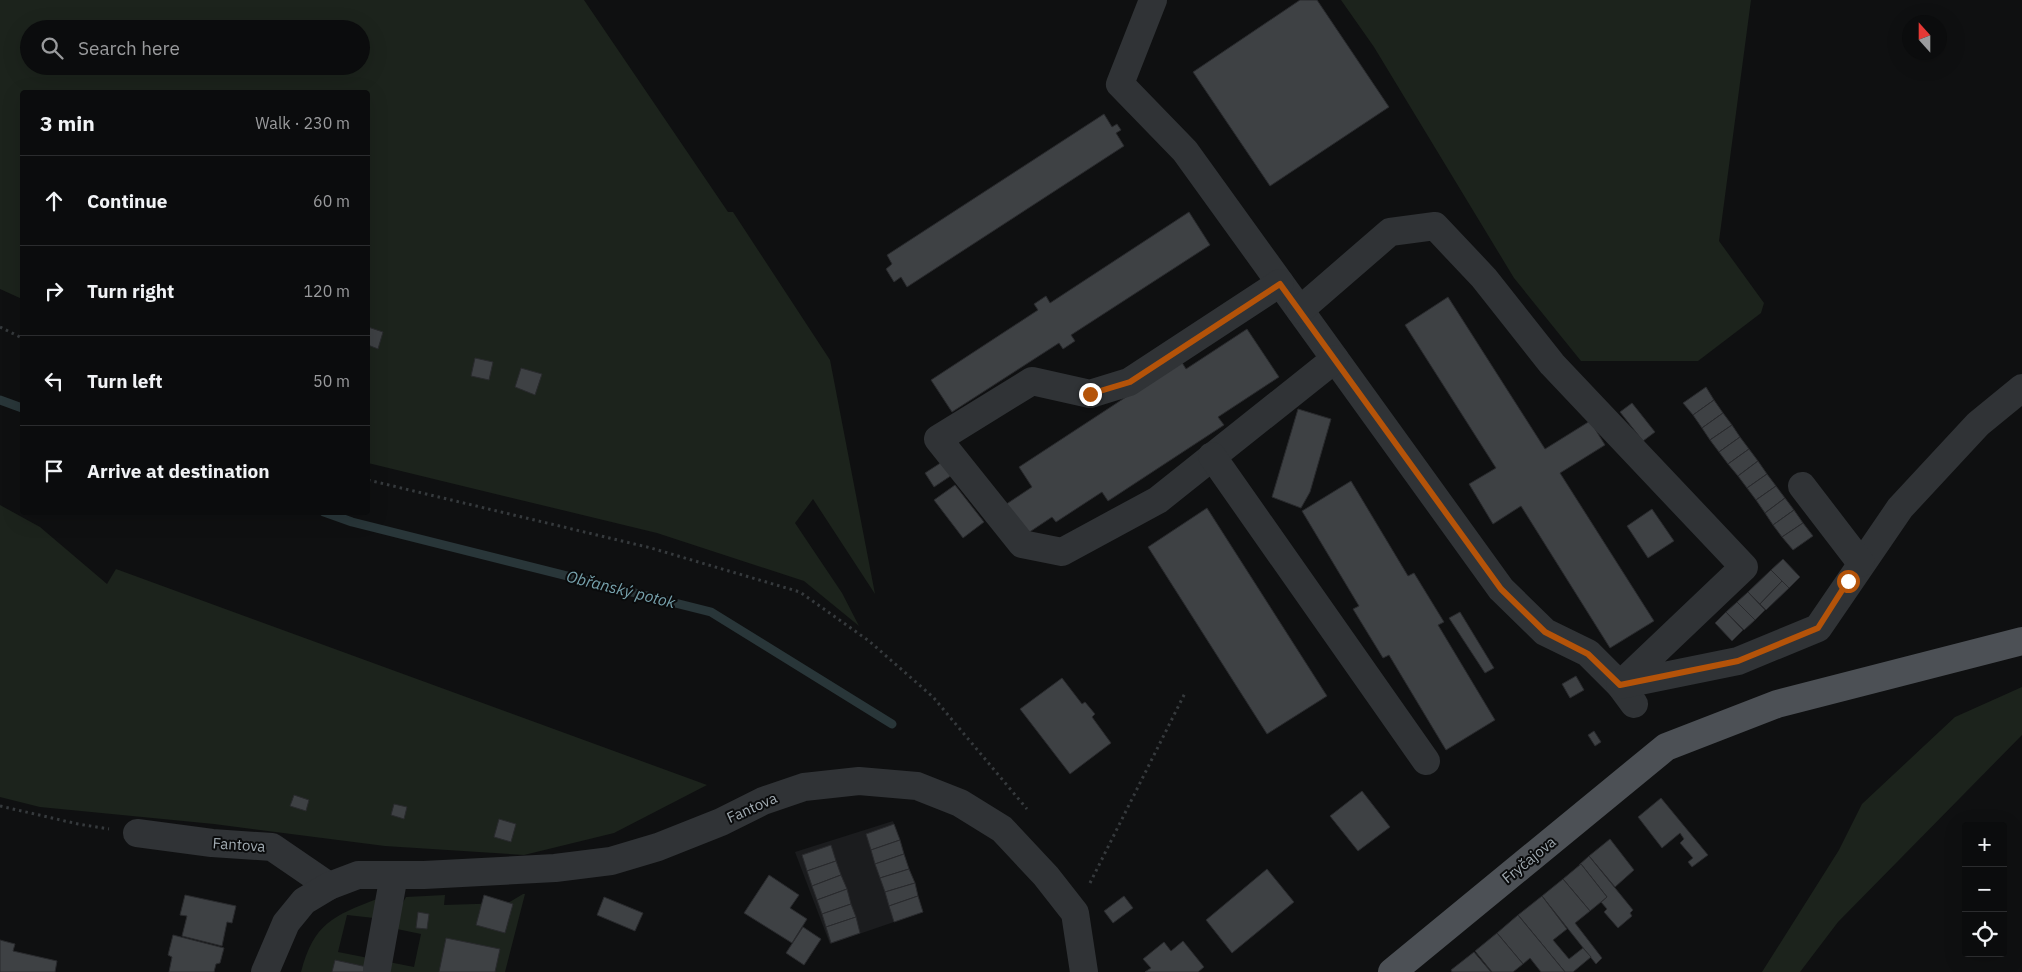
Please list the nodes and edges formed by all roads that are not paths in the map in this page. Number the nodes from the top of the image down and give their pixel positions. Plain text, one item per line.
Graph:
1 (1153, 0) edge
2 (1280, 284) junction
3 (1300, 310) junction
4 (1335, 359) junction
5 (2022, 388) edge
6 (1212, 456) junction
7 (1802, 486) dead end
8 (1861, 563) junction
9 (2022, 641) edge
10 (1627, 695) junction
11 (1426, 761) dead end
12 (137, 833) road end
13 (394, 875) junction
14 (329, 886) junction
15 (377, 969) dead end
16 (265, 972) edge
17 (1084, 972) edge
18 (1392, 972) edge

1 - 2 street
2 - 3 street
2 - 6 street
3 - 4 street
3 - 10 street
4 - 6 street
4 - 10 street
5 - 8 street
6 - 11 street
7 - 8 street
8 - 10 street
9 - 18 main road, Fryčajova
12 - 14 street, Fantova
13 - 14 street, Fantova
13 - 15 street
13 - 17 street, Fantova
14 - 16 street, Fantova

